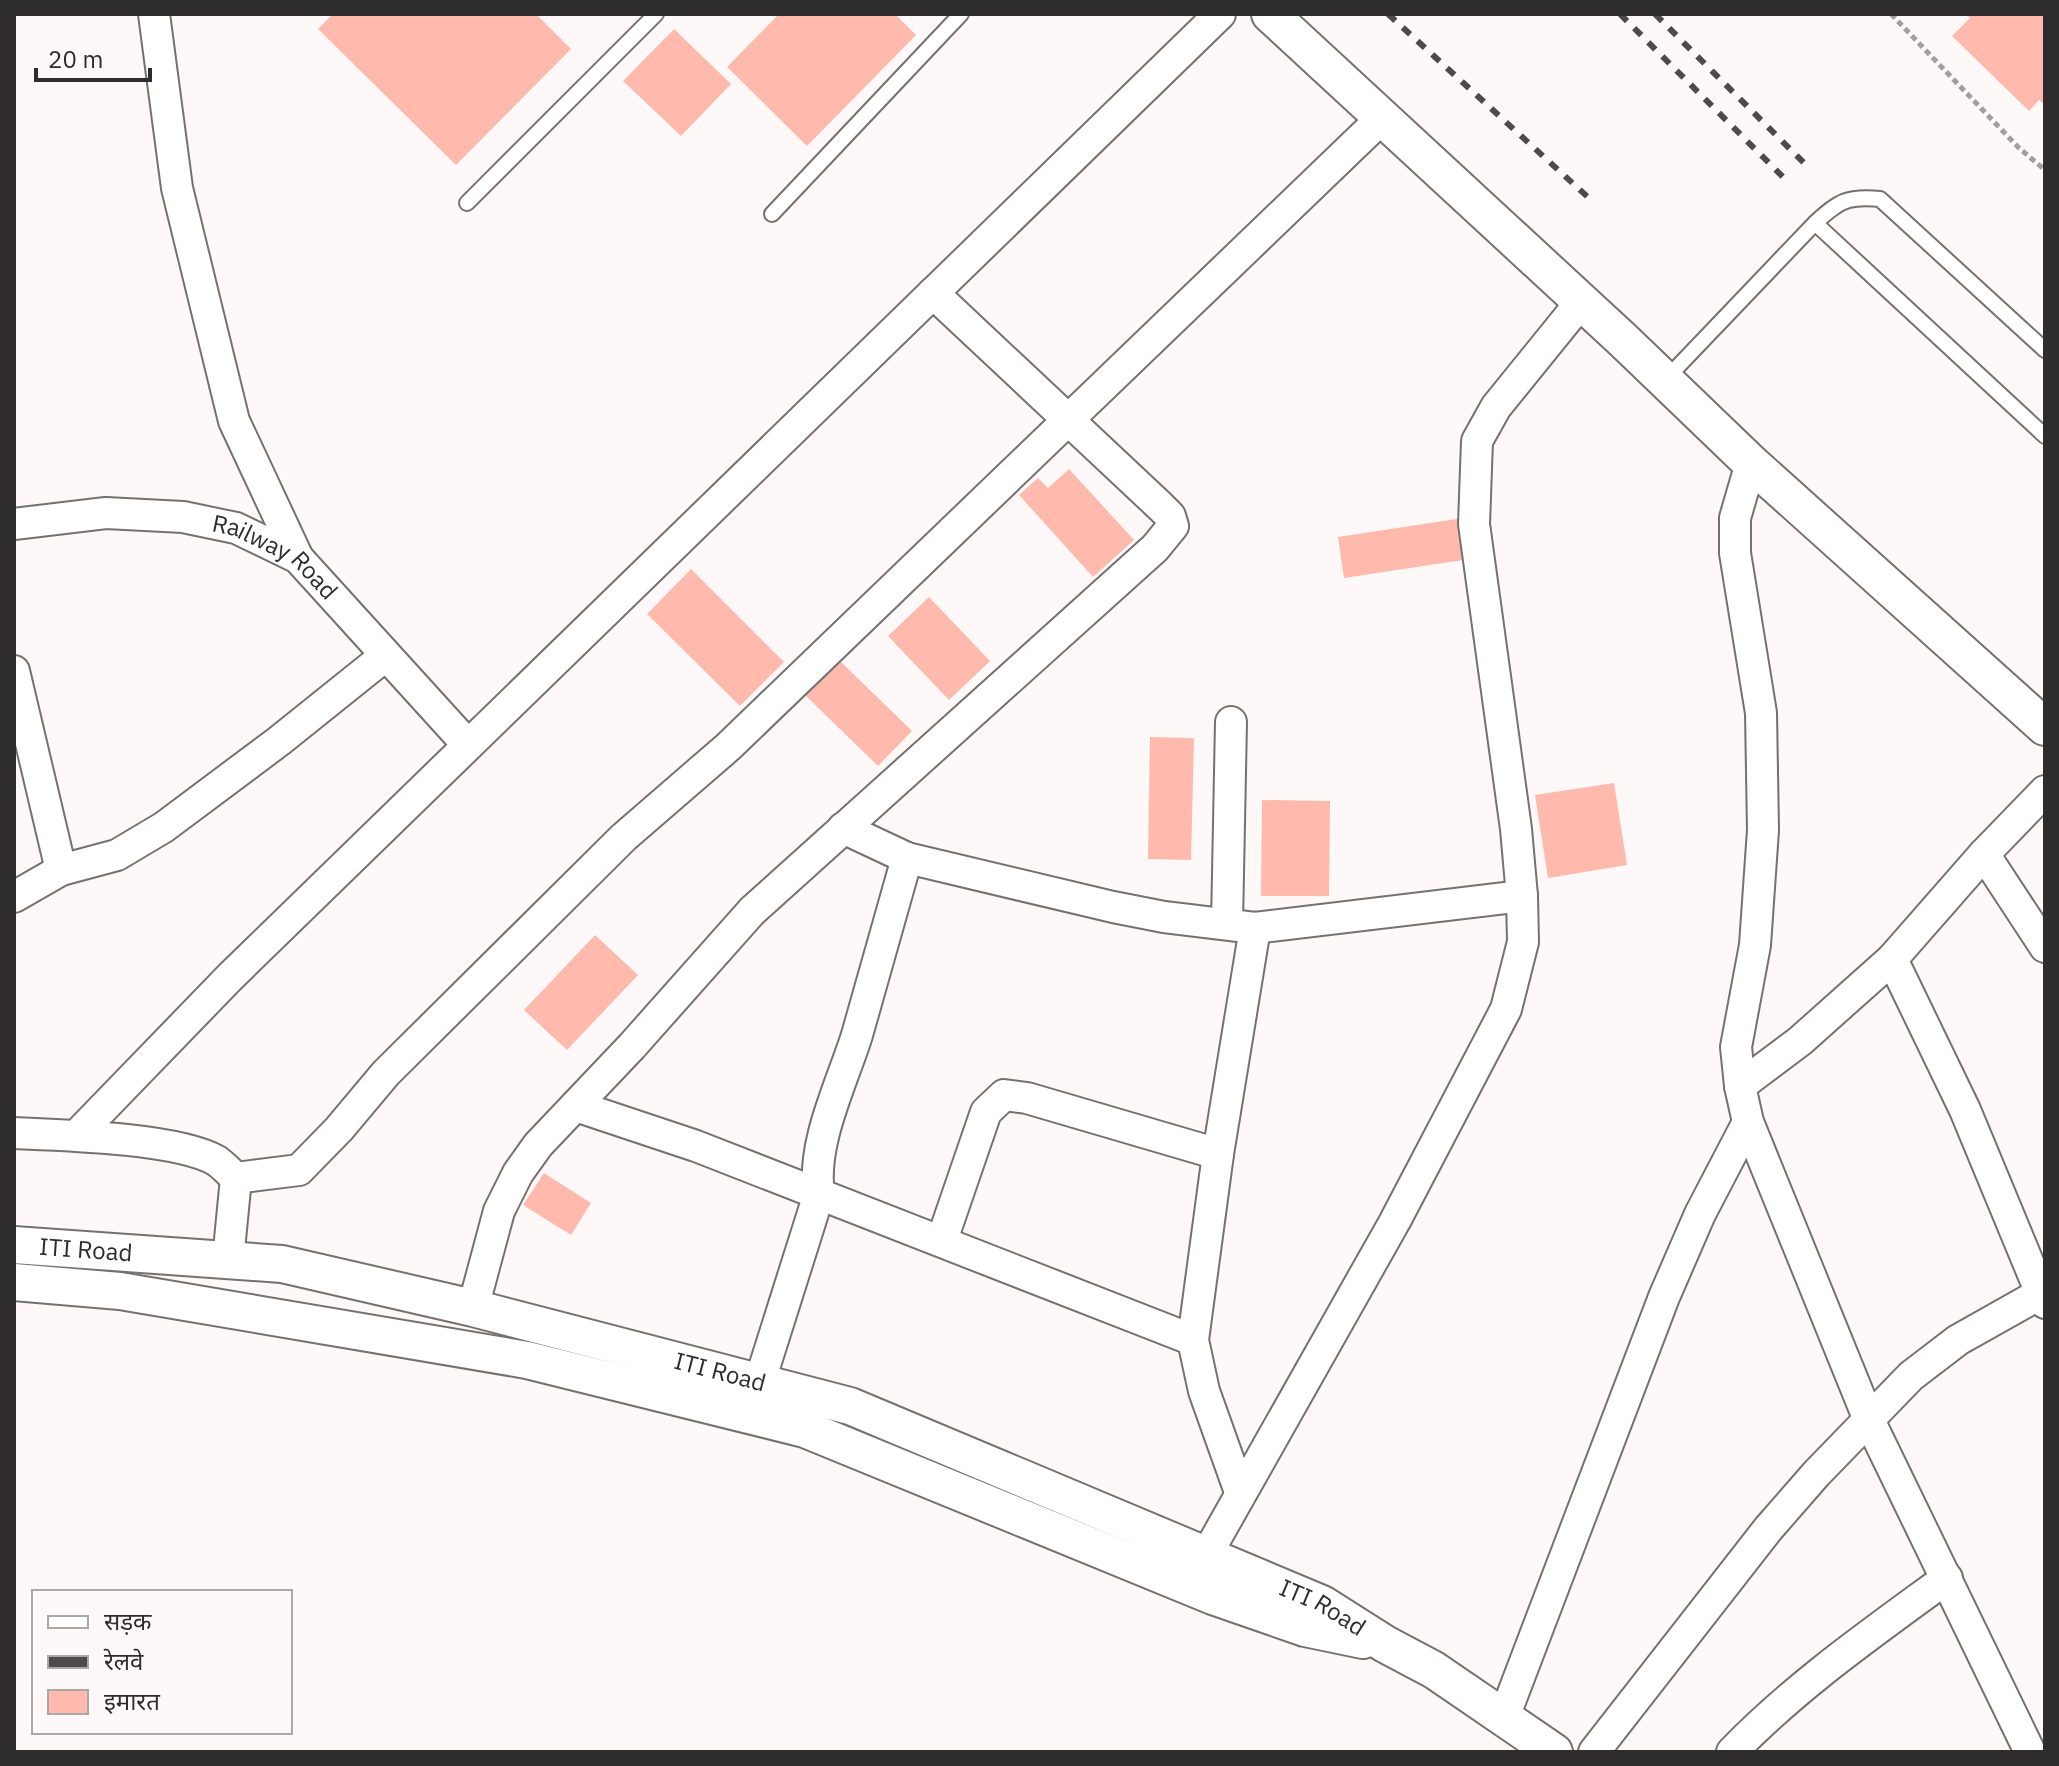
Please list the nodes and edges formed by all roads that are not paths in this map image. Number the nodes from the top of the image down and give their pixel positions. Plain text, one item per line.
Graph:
1 (154, 14) edge
2 (656, 14) edge
3 (961, 14) edge
4 (1220, 14) edge
5 (1270, 14) edge
6 (1382, 118) junction
7 (467, 203) dead end
8 (772, 214) dead end
9 (1815, 223) junction
10 (933, 293) junction
11 (1581, 302) junction
12 (2045, 350) edge
13 (1665, 380) junction
14 (1067, 420) junction
15 (2045, 436) edge
16 (1751, 463) junction
17 (14, 524) edge
18 (298, 558) junction
19 (385, 656) junction
20 (14, 671) edge
21 (1231, 722) dead end
22 (2045, 727) edge
23 (467, 744) junction
24 (2045, 791) edge
25 (843, 828) junction
26 (1984, 854) junction
27 (907, 858) junction
28 (61, 870) junction
29 (1522, 896) junction
30 (14, 897) edge
31 (1241, 926) junction
32 (2045, 947) edge
33 (1892, 959) junction
34 (1740, 1086) junction
35 (576, 1106) junction
36 (1748, 1122) junction
37 (14, 1133) edge
38 (77, 1135) junction
39 (1218, 1154) junction
40 (236, 1178) junction
41 (819, 1194) junction
42 (942, 1240) junction
43 (14, 1245) edge
44 (228, 1260) junction
45 (14, 1282) edge
46 (2043, 1296) edge
47 (473, 1308) junction
48 (1193, 1340) junction
49 (759, 1384) junction
50 (1869, 1420) junction
51 (1240, 1492) junction
52 (1207, 1554) junction
53 (1947, 1578) junction
54 (1385, 1644) junction
55 (1504, 1717) junction
56 (1543, 1749) edge
57 (1594, 1752) edge
58 (1732, 1752) edge
59 (2030, 1752) edge

1 - 18 street
2 - 7 lane
3 - 8 lane
4 - 10 street
5 - 6 street
6 - 11 street
6 - 14 street
9 - 12 lane
9 - 13 lane
9 - 15 lane
10 - 14 street
10 - 23 street
11 - 13 street
11 - 29 street
13 - 16 street
14 - 25 street
14 - 40 street
16 - 22 street
16 - 34 street
17 - 18 street, Railway Road
18 - 19 street, Railway Road
19 - 23 street, Railway Road
19 - 28 street
20 - 28 street
21 - 31 street
23 - 38 street
24 - 26 street
25 - 27 street
25 - 35 street
26 - 32 street
26 - 33 street
27 - 31 street
27 - 41 street
28 - 30 street
29 - 31 street
29 - 51 street
31 - 39 street
33 - 34 street
33 - 46 street
34 - 36 street
35 - 41 street
35 - 47 street
36 - 50 street
36 - 55 street
37 - 38 street
38 - 40 street
39 - 42 street
39 - 48 street
40 - 44 street
41 - 42 street
41 - 49 street
42 - 48 street
43 - 44 street, ITI Road
44 - 47 street, ITI Road
45 - 54 street, ITI Road
46 - 50 street
47 - 49 street, ITI Road
48 - 51 street
49 - 52 street, ITI Road
50 - 53 street
50 - 57 street
51 - 52 street
52 - 54 street, ITI Road
53 - 58 street
53 - 59 street
54 - 55 street, ITI Road
55 - 56 street, ITI Road

